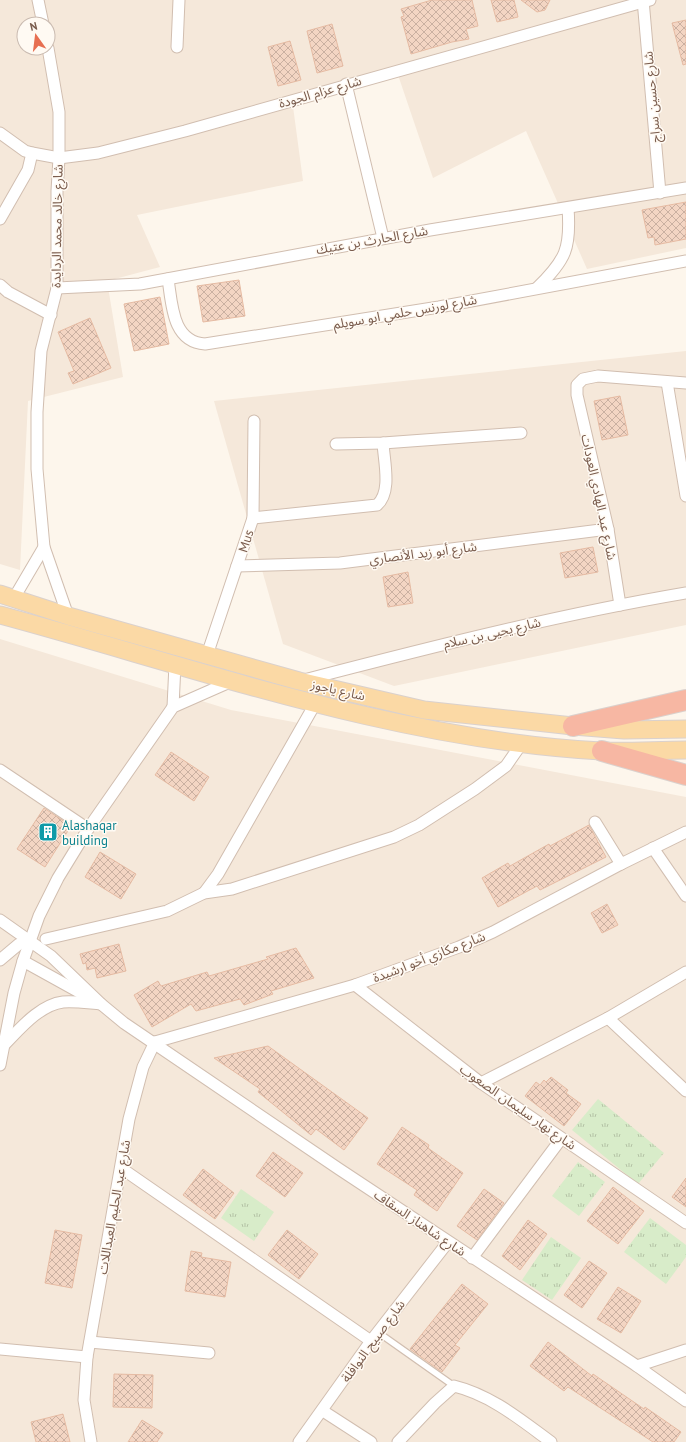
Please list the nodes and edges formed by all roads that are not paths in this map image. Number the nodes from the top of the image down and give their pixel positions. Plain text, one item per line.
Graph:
1 (38, 0) edge
2 (179, 0) edge
3 (645, 1) edge
4 (41, 16) edge
5 (177, 47) dead end
6 (49, 56) edge
7 (346, 84) junction
8 (0, 133) edge
9 (32, 153) junction
10 (59, 158) junction
11 (686, 188) edge
12 (660, 193) junction
13 (568, 208) junction
14 (0, 219) edge
15 (383, 238) junction
16 (686, 261) edge
17 (168, 279) junction
18 (0, 285) edge
19 (57, 288) junction
20 (536, 289) junction
21 (51, 315) junction
22 (667, 382) junction
23 (686, 383) edge
24 (254, 421) dead end
25 (521, 433) dead end
26 (383, 443) junction
27 (336, 444) dead end
28 (686, 496) edge
29 (253, 518) junction
30 (608, 530) junction
31 (44, 547) junction
32 (237, 566) junction
33 (686, 593) edge
34 (7, 596) edge
35 (620, 605) junction
36 (0, 615) edge
37 (68, 616) junction
38 (207, 655) junction
39 (174, 664) junction
40 (232, 680) junction
41 (299, 681) junction
42 (686, 700) edge
43 (315, 704) junction
44 (174, 707) junction
45 (573, 726) junction
46 (686, 729) edge
47 (522, 743) junction
48 (686, 750) edge
49 (602, 751) junction
50 (0, 770) edge
51 (686, 775) edge
52 (595, 822) dead end
53 (88, 829) junction
54 (686, 832) edge
55 (653, 848) junction
56 (621, 864) junction
57 (204, 893) junction
58 (686, 896) edge
59 (39, 916) junction
60 (0, 920) edge
61 (46, 939) junction
62 (30, 941) junction
63 (51, 956) junction
64 (0, 960) edge
65 (23, 961) junction
66 (686, 972) edge
67 (355, 985) junction
68 (101, 1004) junction
69 (608, 1018) junction
70 (155, 1042) junction
71 (3, 1046) junction
72 (0, 1065) edge
73 (481, 1083) junction
74 (686, 1091) edge
75 (561, 1138) junction
76 (121, 1168) junction
77 (686, 1223) edge
78 (448, 1242) junction
79 (472, 1258) junction
80 (378, 1333) junction
81 (371, 1341) junction
82 (90, 1342) junction
83 (0, 1349) edge
84 (686, 1350) edge
85 (209, 1353) dead end
86 (87, 1357) junction
87 (637, 1366) junction
88 (454, 1386) junction
89 (686, 1400) edge
90 (323, 1411) junction
91 (91, 1442) edge
92 (299, 1442) edge
93 (371, 1442) edge
94 (398, 1442) edge
95 (551, 1442) edge

1 - 4 street
2 - 5 street
3 - 7 street, شارع عزام الجودة
3 - 12 street, شارع حسين سراج
6 - 10 street, شارع خالد محمد الردايدة
7 - 10 street, شارع عزام الجودة
7 - 15 street
8 - 9 street, شارع عزام الجودة
9 - 10 street, شارع عزام الجودة
9 - 14 street
10 - 19 street, شارع خالد محمد الردايدة
11 - 12 street, شارع الحارث بن عتيك
12 - 13 street, شارع الحارث بن عتيك
13 - 15 street, شارع الحارث بن عتيك
13 - 20 street
15 - 17 street, شارع الحارث بن عتيك
16 - 20 street, شارع لورنس حلمي ابو سويلم
17 - 19 street, شارع الحارث بن عتيك
17 - 20 street, شارع لورنس حلمي ابو سويلم
18 - 21 street
19 - 21 street, شارع خالد محمد الردايدة
21 - 31 street, شارع خالد محمد الردايدة
22 - 23 street
22 - 28 street
22 - 30 street, شارع عبد الهادي العودات
24 - 29 street, Mus
25 - 26 street
26 - 27 street
26 - 29 street
29 - 32 street, Mus
30 - 32 street, شارع أبو زيد الأنصاري
30 - 35 street, شارع عبد الهادي العودات
31 - 34 street
31 - 37 street, شارع خالد محمد الردايدة
32 - 38 street, Mus
33 - 35 street, شارع يحيى بن سلام
34 - 37 main road, شارع ياجوز
35 - 41 street, شارع يحيى بن سلام
36 - 39 main road, شارع ياجوز
37 - 38 main road, شارع ياجوز
38 - 41 main road, شارع ياجوز
39 - 40 main road, شارع ياجوز
39 - 44 street
40 - 43 main road, شارع ياجوز
40 - 44 street
41 - 45 main road, شارع ياجوز
42 - 45 highway
43 - 47 main road, شارع ياجوز
43 - 57 street
44 - 53 street
45 - 46 main road, شارع ياجوز
47 - 49 main road, شارع ياجوز
47 - 57 street
48 - 49 main road, شارع ياجوز
49 - 51 highway
50 - 53 street
52 - 56 street
53 - 59 street
54 - 55 street, شارع مكازي أخو ارشيدة
55 - 56 street, شارع مكازي أخو ارشيدة
55 - 58 street
56 - 67 street, شارع مكازي أخو ارشيدة
57 - 61 street
59 - 61 street
59 - 62 street
60 - 62 street
61 - 63 street
62 - 63 street
62 - 64 street
62 - 65 street
63 - 68 street
65 - 68 street
65 - 71 street
66 - 69 street
67 - 70 street, شارع مكازي أخو ارشيدة
67 - 73 street, شارع نهار سليمان الصعوب
68 - 70 street
68 - 71 street
69 - 73 street
69 - 74 street
70 - 76 street, شارع عبد الحليم العبداللات
70 - 78 street, شارع شاهناز السقاف
71 - 72 street
73 - 75 street, شارع نهار سليمان الصعوب
75 - 77 street, شارع نهار سليمان الصعوب
75 - 79 street
76 - 81 street
76 - 82 street, شارع عبد الحليم العبداللات
78 - 79 street, شارع شاهناز السقاف
78 - 80 street, شارع صبيح النوافلة
79 - 87 street, شارع شاهناز السقاف
80 - 81 street, شارع صبيح النوافلة
80 - 88 lane
81 - 90 street, شارع صبيح النوافلة
82 - 85 street
82 - 86 street, شارع عبد الحليم العبداللات
83 - 86 street
84 - 87 street
86 - 91 street, شارع عبد الحليم العبداللات
87 - 89 street, شارع شاهناز السقاف
88 - 94 street
88 - 95 street
90 - 92 street, شارع صبيح النوافلة
90 - 93 street

